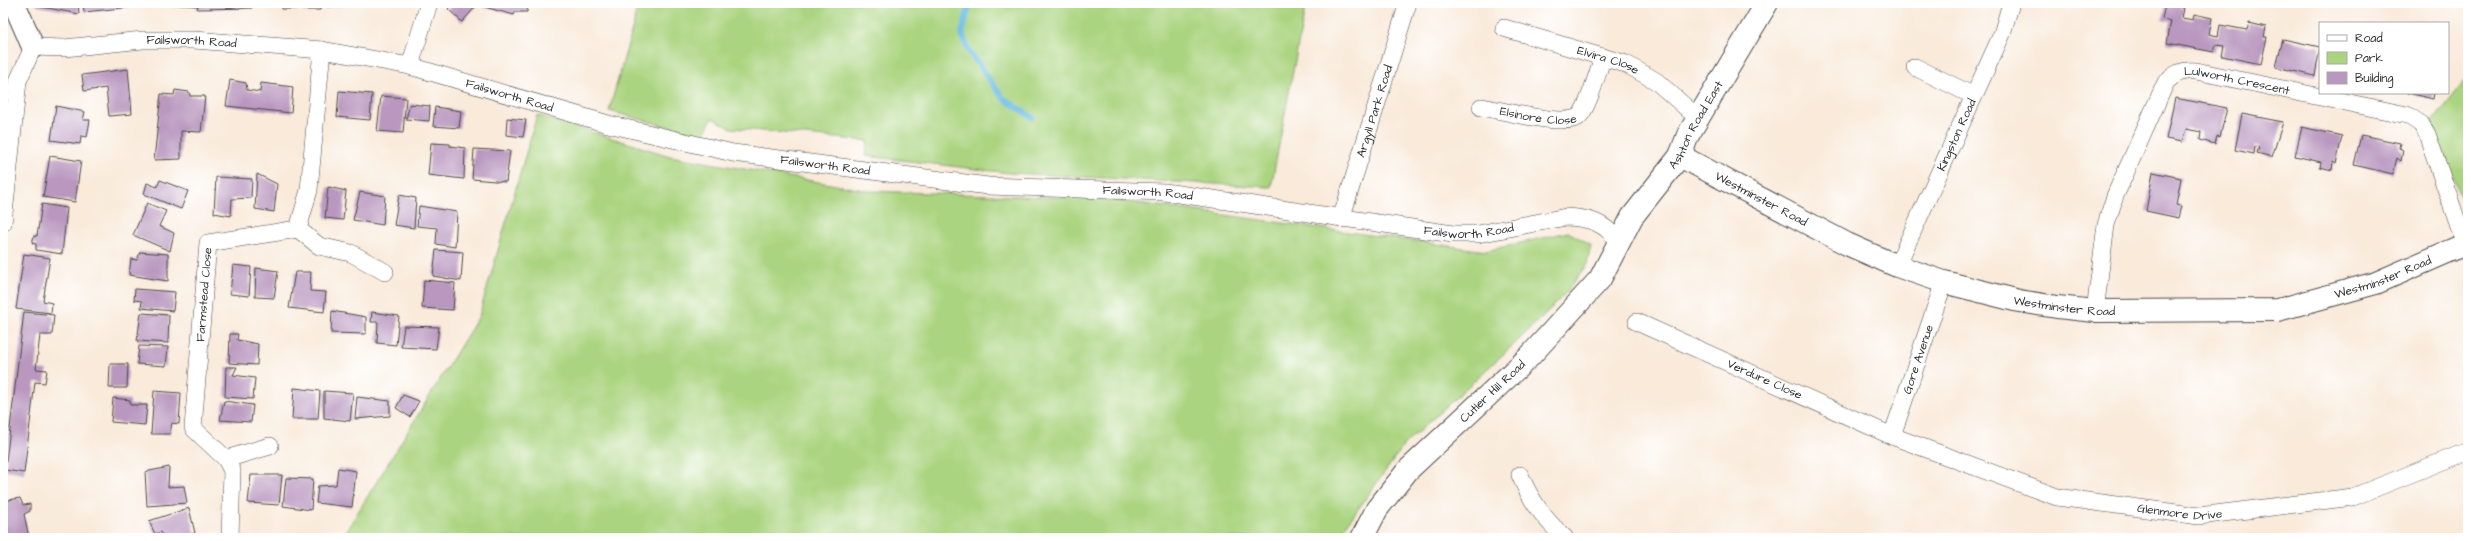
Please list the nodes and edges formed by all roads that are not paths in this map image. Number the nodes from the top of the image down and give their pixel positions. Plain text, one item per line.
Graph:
1 (14, 3) edge
2 (428, 3) edge
3 (1408, 3) edge
4 (1767, 3) edge
5 (2011, 3) edge
6 (1504, 28) dead end
7 (33, 47) junction
8 (322, 50) junction
9 (1603, 57) junction
10 (410, 66) junction
11 (1915, 67) dead end
12 (1974, 96) junction
13 (1481, 107) dead end
14 (1698, 118) junction
15 (1680, 156) junction
16 (1341, 219) junction
17 (3, 224) edge
18 (298, 229) junction
19 (1618, 241) junction
20 (2466, 244) edge
21 (1897, 266) junction
22 (385, 272) dead end
23 (1944, 282) junction
24 (2095, 311) junction
25 (1637, 322) dead end
26 (1892, 436) junction
27 (270, 446) dead end
28 (2468, 450) edge
29 (226, 459) junction
30 (1520, 475) dead end
31 (230, 538) edge
32 (1362, 538) edge
33 (1565, 538) edge

1 - 7 street
2 - 10 street
3 - 16 street, Argyll Park Road
4 - 14 street, Ashton Road East
5 - 12 street, Kingston Road
6 - 9 street, Elvira Close
7 - 8 street, Failsworth Road
7 - 17 street
8 - 10 street, Failsworth Road
8 - 18 street
9 - 13 street, Elsinore Close
9 - 14 street, Elvira Close
10 - 16 street, Failsworth Road
11 - 12 street
12 - 21 street, Kingston Road
14 - 15 street, Ashton Road East
15 - 19 street, Ashton Road East
15 - 21 street, Westminster Road
16 - 19 street, Failsworth Road
18 - 22 street
18 - 29 street, Farmstead Close
19 - 32 street, Cutler Hill Road
20 - 24 street, Westminster Road
20 - 24 street, Lulworth Crescent
21 - 23 street, Westminster Road
23 - 24 street, Westminster Road
23 - 26 street, Gore Avenue
25 - 26 street, Verdure Close
26 - 28 street, Glenmore Drive
27 - 29 street
29 - 31 street, Farmstead Close
30 - 33 street

